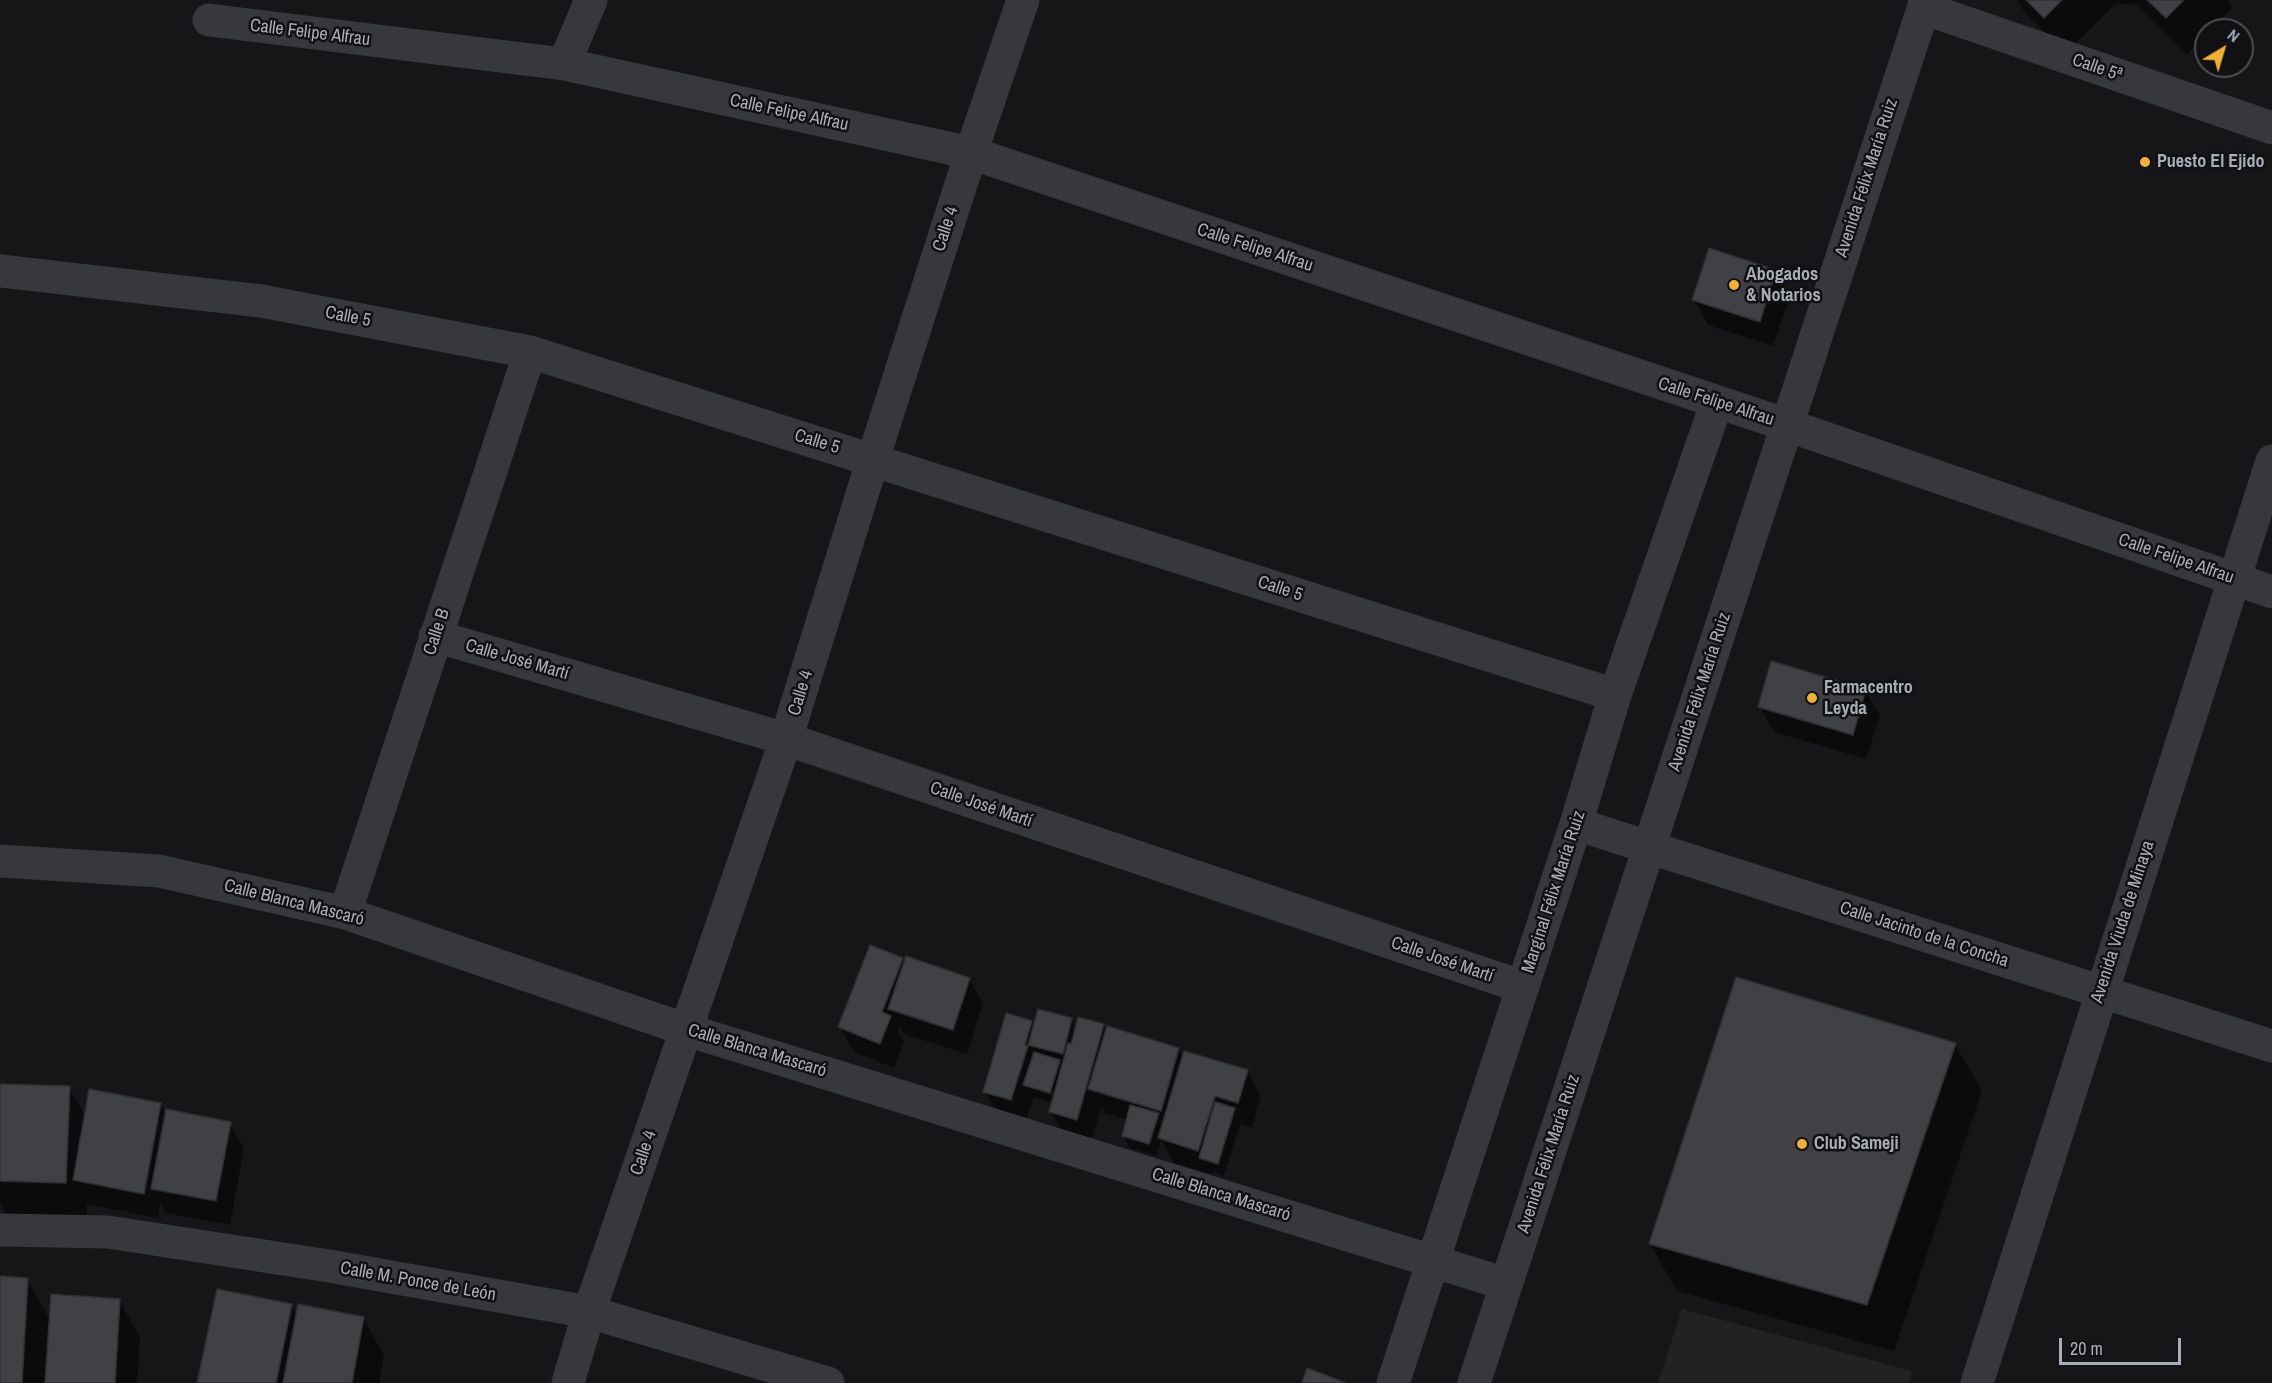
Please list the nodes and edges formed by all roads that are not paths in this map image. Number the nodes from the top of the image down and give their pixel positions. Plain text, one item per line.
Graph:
1 (591, 0) edge
2 (1023, 0) edge
3 (1924, 4) edge
4 (209, 21) dead end
5 (564, 64) junction
6 (2272, 128) edge
7 (971, 153) junction
8 (0, 271) edge
9 (530, 352) junction
10 (1717, 402) junction
11 (1787, 425) junction
12 (873, 459) junction
13 (2272, 461) edge
14 (2233, 579) junction
15 (2272, 592) edge
16 (435, 636) junction
17 (1615, 695) junction
18 (786, 739) junction
19 (1576, 824) junction
20 (1649, 847) junction
21 (0, 861) edge
22 (345, 914) junction
23 (1523, 987) junction
24 (2101, 991) junction
25 (687, 1030) junction
26 (2272, 1046) edge
27 (0, 1230) edge
28 (1433, 1261) junction
29 (1506, 1284) junction
30 (589, 1312) junction
31 (568, 1383) edge
32 (828, 1383) edge
33 (1393, 1383) edge
34 (1474, 1383) edge
35 (1977, 1383) edge

1 - 5 street
2 - 7 street, Calle 4
3 - 6 street, Calle 5ª
3 - 11 street, Avenida Félix María Ruiz
4 - 5 street, Calle Felipe Alfrau
5 - 7 street, Calle Felipe Alfrau
7 - 10 street, Calle Felipe Alfrau
7 - 12 street, Calle 4
8 - 9 street, Calle 5
9 - 12 street, Calle 5
9 - 16 street, Calle B
10 - 11 street, Calle Felipe Alfrau
10 - 17 street, Marginal Félix María Ruiz
11 - 14 street, Calle Felipe Alfrau
11 - 20 street, Avenida Félix María Ruiz
12 - 17 street, Calle 5
12 - 18 street, Calle 4
13 - 14 street, Avenida Viuda de Minaya
14 - 15 street, Calle Felipe Alfrau
14 - 24 street, Avenida Viuda de Minaya
16 - 18 street, Calle José Martí
16 - 22 street, Calle B
17 - 19 street, Marginal Félix María Ruiz
18 - 23 street, Calle José Martí
18 - 25 street, Calle 4
19 - 20 street, Calle Jacinto de la Concha
19 - 23 street, Marginal Félix María Ruiz
20 - 24 street, Calle Jacinto de la Concha
20 - 29 street, Avenida Félix María Ruiz
21 - 22 street, Calle Blanca Mascaró
22 - 25 street, Calle Blanca Mascaró
23 - 28 street, Marginal Félix María Ruiz
24 - 26 street, Calle Jacinto de la Concha
24 - 35 street, Avenida Viuda de Minaya
25 - 28 street, Calle Blanca Mascaró
25 - 30 street, Calle 4
27 - 30 street, Calle M. Ponce de León
28 - 29 street, Calle Blanca Mascaró
28 - 33 street, Marginal Félix María Ruiz
29 - 34 street, Avenida Félix María Ruiz
30 - 31 street, Calle 4
30 - 32 street, Calle M. Ponce de León

